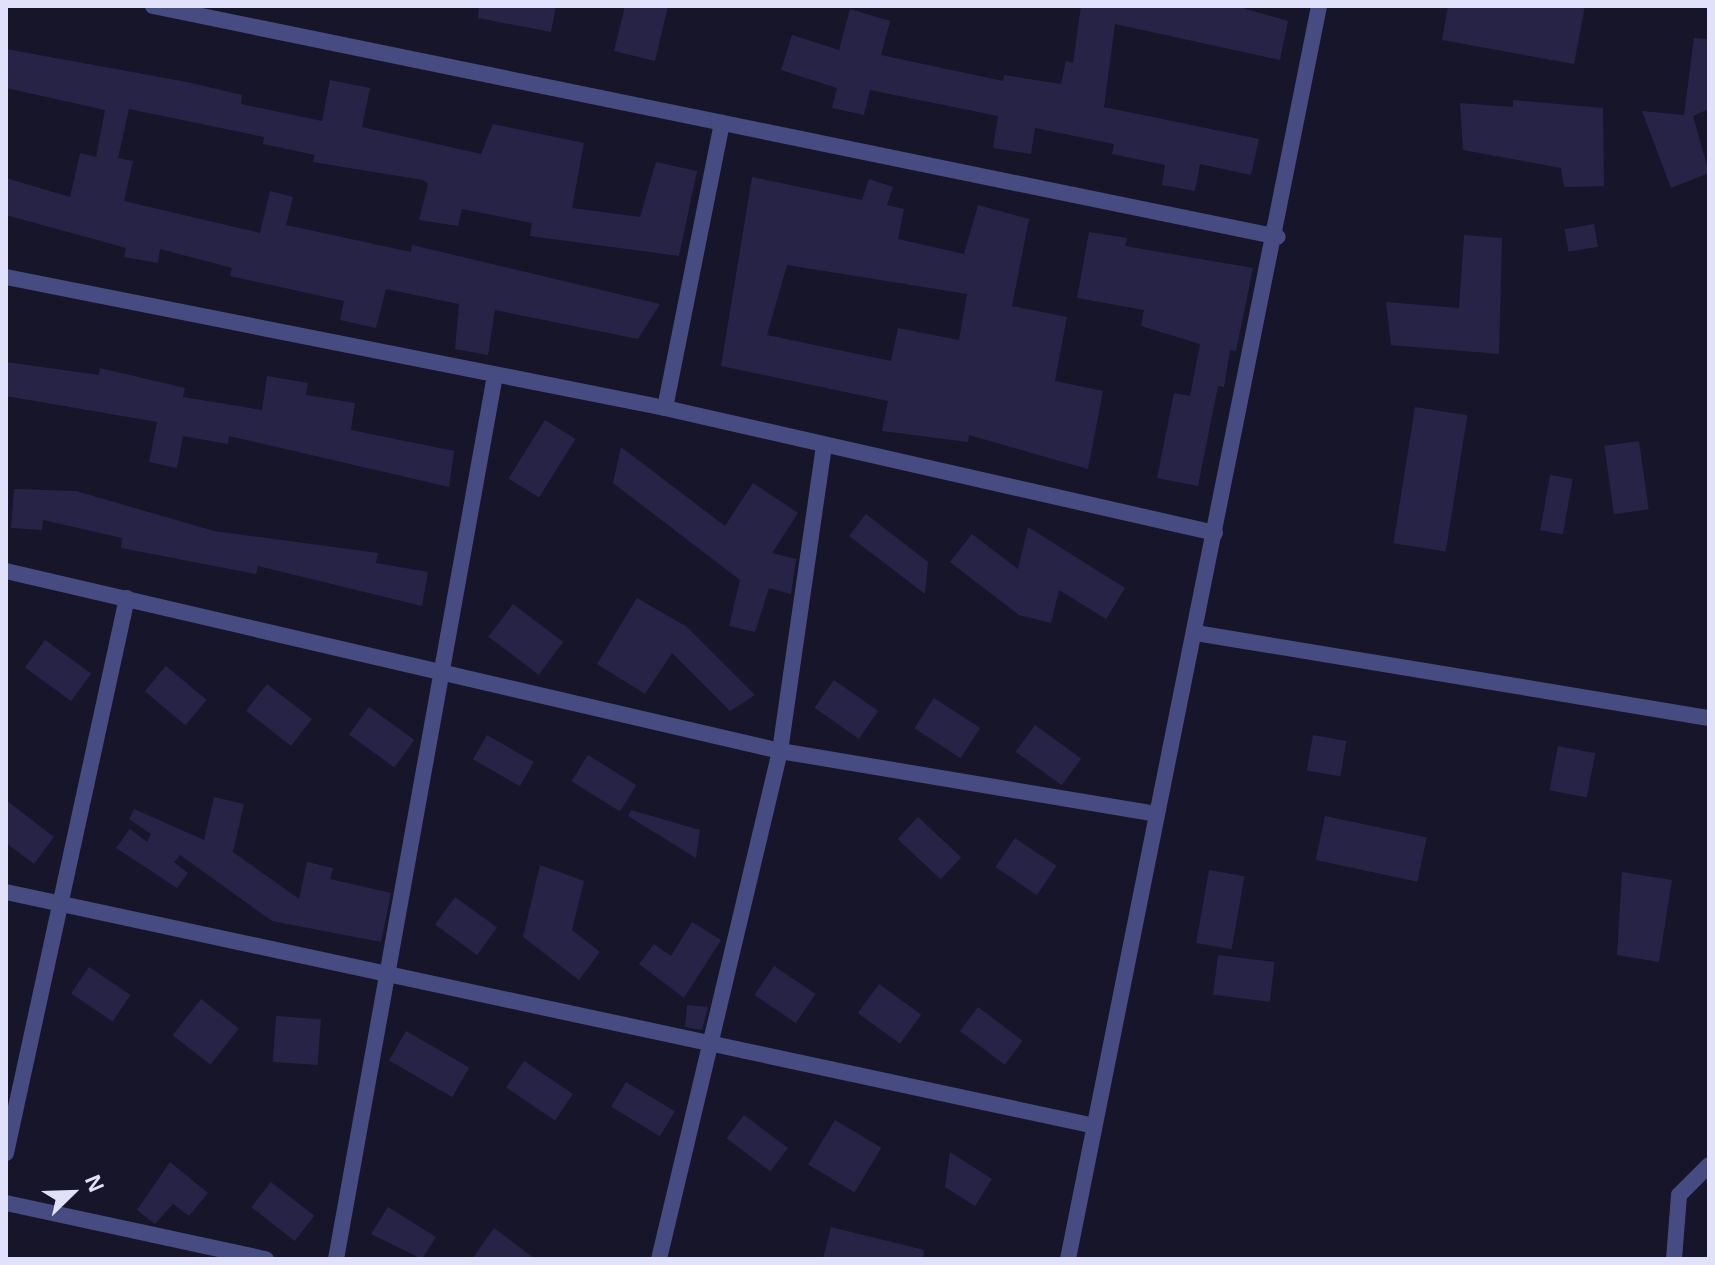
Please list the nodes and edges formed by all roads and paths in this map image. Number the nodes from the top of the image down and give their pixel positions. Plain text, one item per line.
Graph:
1 (153, 6) edge
2 (1319, 6) edge
3 (722, 123) junction
4 (1278, 237) junction
5 (6, 277) edge
6 (495, 375) junction
7 (665, 408) junction
8 (824, 445) junction
9 (1215, 533) junction
10 (6, 571) edge
11 (127, 598) junction
12 (1196, 633) junction
13 (439, 667) junction
14 (1709, 718) edge
15 (780, 751) junction
16 (1155, 814) junction
17 (6, 892) edge
18 (56, 901) junction
19 (388, 975) junction
20 (713, 1044) junction
21 (1090, 1125) junction
22 (6, 1153) edge
23 (1709, 1165) edge
24 (6, 1203) edge
25 (266, 1259) edge
26 (336, 1259) edge
27 (659, 1259) edge
28 (1068, 1259) edge
29 (1674, 1259) edge

1 - 3 street
2 - 4 street
3 - 4 street
3 - 7 street
4 - 9 street
5 - 6 street
6 - 7 street
6 - 13 street
7 - 8 street
8 - 9 street
8 - 15 street
9 - 12 street
10 - 11 street
11 - 13 street
11 - 18 street
12 - 14 street
12 - 16 street
13 - 15 street
13 - 19 street
15 - 16 street
15 - 20 street
16 - 21 street
17 - 18 street
18 - 19 street
18 - 22 street
19 - 20 street
19 - 26 street
20 - 21 street
20 - 27 street
21 - 28 street
23 - 29 street
24 - 25 street

